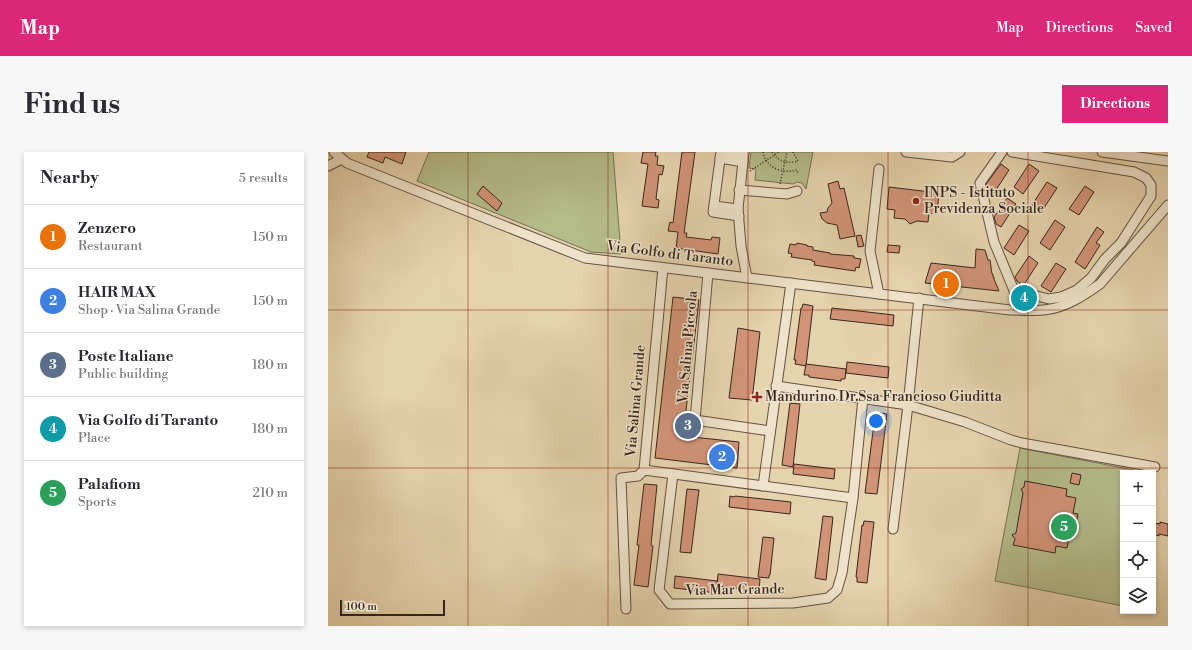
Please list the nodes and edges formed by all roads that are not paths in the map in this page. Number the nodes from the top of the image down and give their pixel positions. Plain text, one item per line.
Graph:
1 (334, 152) edge
2 (906, 152) edge
3 (960, 152) edge
4 (1002, 152) edge
5 (1012, 152) edge
6 (1102, 152) edge
7 (721, 155) edge
8 (743, 156) edge
9 (342, 159) junction
10 (1168, 162) edge
11 (328, 166) edge
12 (879, 169) dead end
13 (739, 190) junction
14 (797, 192) dead end
15 (1168, 205) edge
16 (739, 212) junction
17 (663, 268) junction
18 (708, 273) junction
19 (748, 278) junction
20 (791, 284) junction
21 (879, 294) junction
22 (1016, 296) junction
23 (919, 298) junction
24 (1022, 310) junction
25 (776, 386) junction
26 (863, 398) junction
27 (908, 405) junction
28 (770, 431) junction
29 (1155, 467) dead end
30 (644, 470) junction
31 (673, 474) junction
32 (763, 486) junction
33 (853, 498) junction
34 (893, 529) dead end
35 (626, 609) dead end

1 - 9 street, Via Golfo di Taranto
2 - 3 street
4 - 22 street
5 - 22 street
6 - 10 street
7 - 8 street
7 - 16 street
8 - 13 street
9 - 11 street
9 - 17 street, Via Golfo di Taranto
12 - 21 street
13 - 14 street
13 - 16 street
15 - 24 street, Via Golfo di Taranto
16 - 19 street
17 - 18 street, Via Golfo di Taranto
17 - 30 street, Via Salina Grande
18 - 19 street, Via Golfo di Taranto
18 - 28 street, Via Salina Piccola
19 - 20 street, Via Golfo di Taranto
20 - 21 street, Via Golfo di Taranto
20 - 25 street
21 - 23 street, Via Golfo di Taranto
22 - 24 street
23 - 24 street, Via Golfo di Taranto
23 - 27 street
25 - 26 street
25 - 28 street
26 - 27 street
26 - 33 street
27 - 29 street
27 - 34 street
28 - 32 street
30 - 31 street, Via Salina Grande
30 - 35 street
31 - 32 street, Via Salina Grande
31 - 33 street, Via Mar Grande
32 - 33 street, Via Salina Grande

